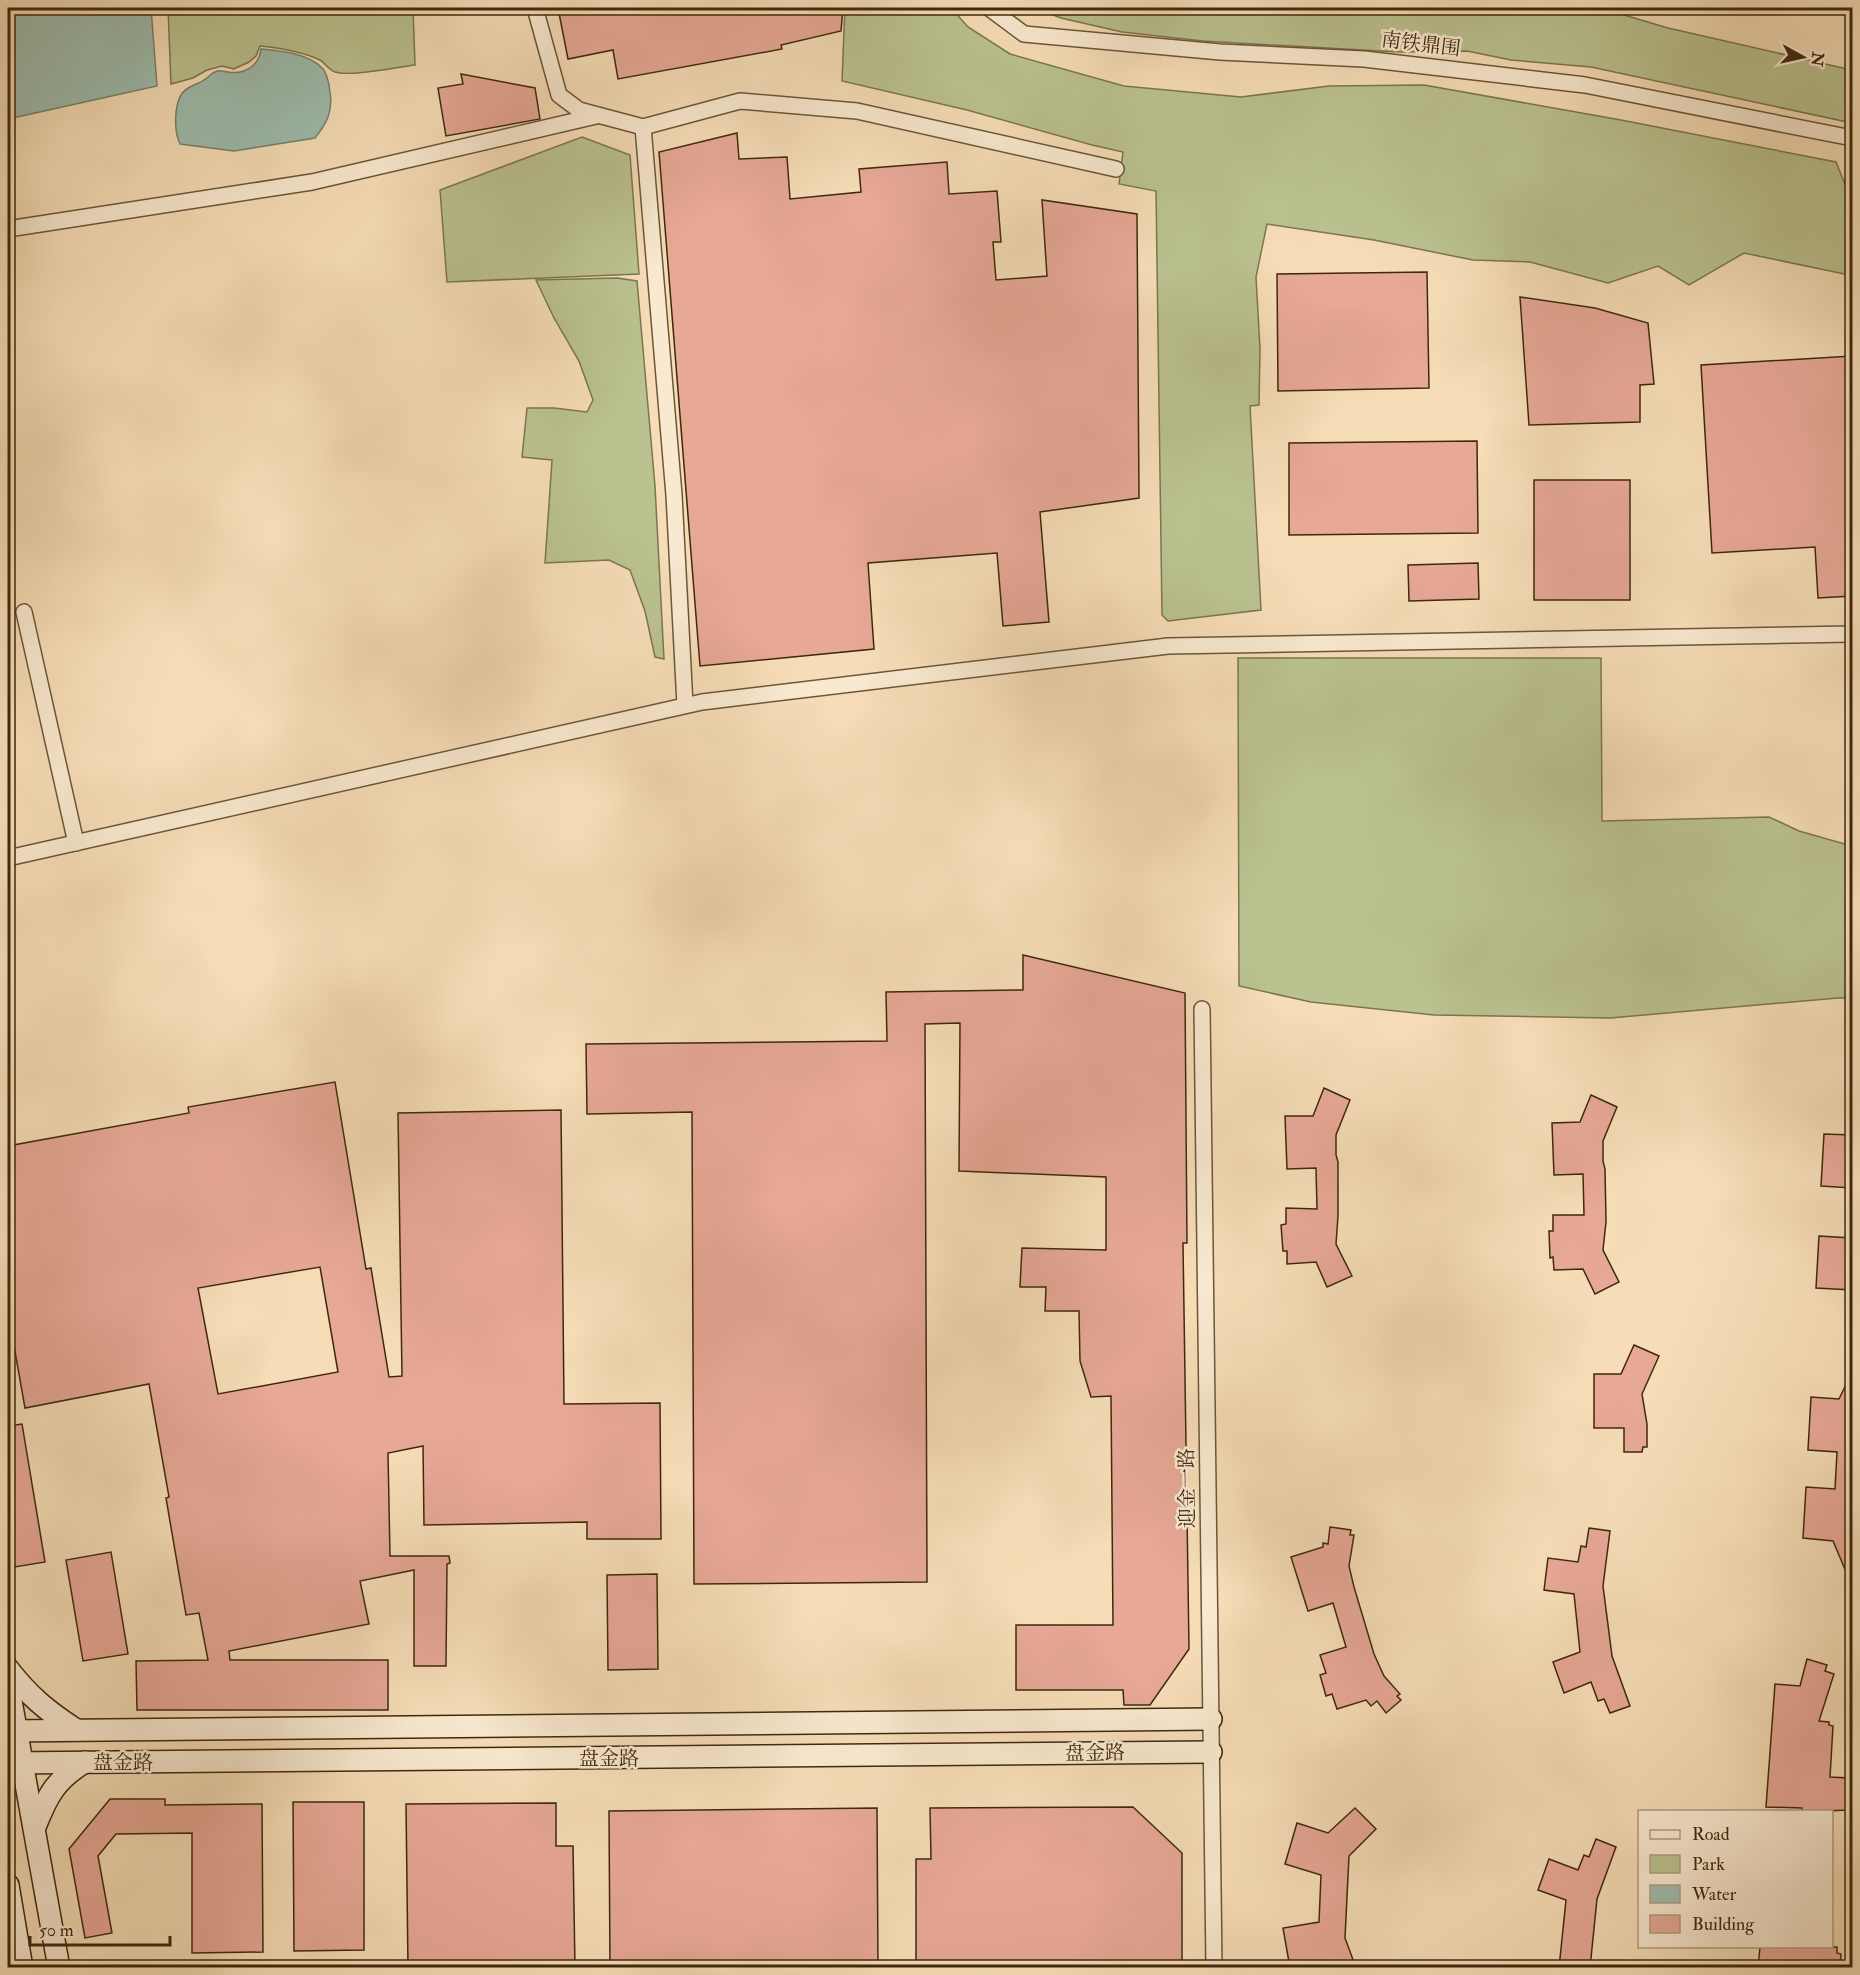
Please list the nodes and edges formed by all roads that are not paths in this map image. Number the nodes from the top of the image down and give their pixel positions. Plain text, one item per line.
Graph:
1 (535, 8) edge
2 (989, 8) edge
3 (600, 115) junction
4 (643, 127) junction
5 (1852, 138) edge
6 (1116, 169) dead end
7 (8, 228) edge
8 (24, 612) dead end
9 (1852, 634) edge
10 (685, 705) junction
11 (76, 843) junction
12 (8, 858) edge
13 (1202, 1009) dead end
14 (8, 1669) edge
15 (8, 1684) edge
16 (1211, 1719) junction
17 (75, 1730) junction
18 (12, 1731) edge
19 (1211, 1752) junction
20 (86, 1762) junction
21 (15, 1763) edge
22 (34, 1827) junction
23 (8, 1885) edge
24 (22, 1968) edge
25 (58, 1968) edge
26 (1214, 1968) edge

1 - 3 street
2 - 5 street, 南铁鼎围
3 - 4 street
3 - 7 street
4 - 6 street
4 - 10 street
8 - 11 street
9 - 10 street
10 - 11 street
11 - 12 street
13 - 16 street, 迎金一路
14 - 17 street
15 - 18 street
16 - 17 street, 盘金路
16 - 19 street, 迎金一路
17 - 18 street, 盘金路
18 - 21 street
19 - 20 street, 盘金路
19 - 26 street, 迎金一路
20 - 21 street, 盘金路
20 - 22 street
21 - 22 street
22 - 25 street
23 - 24 street

